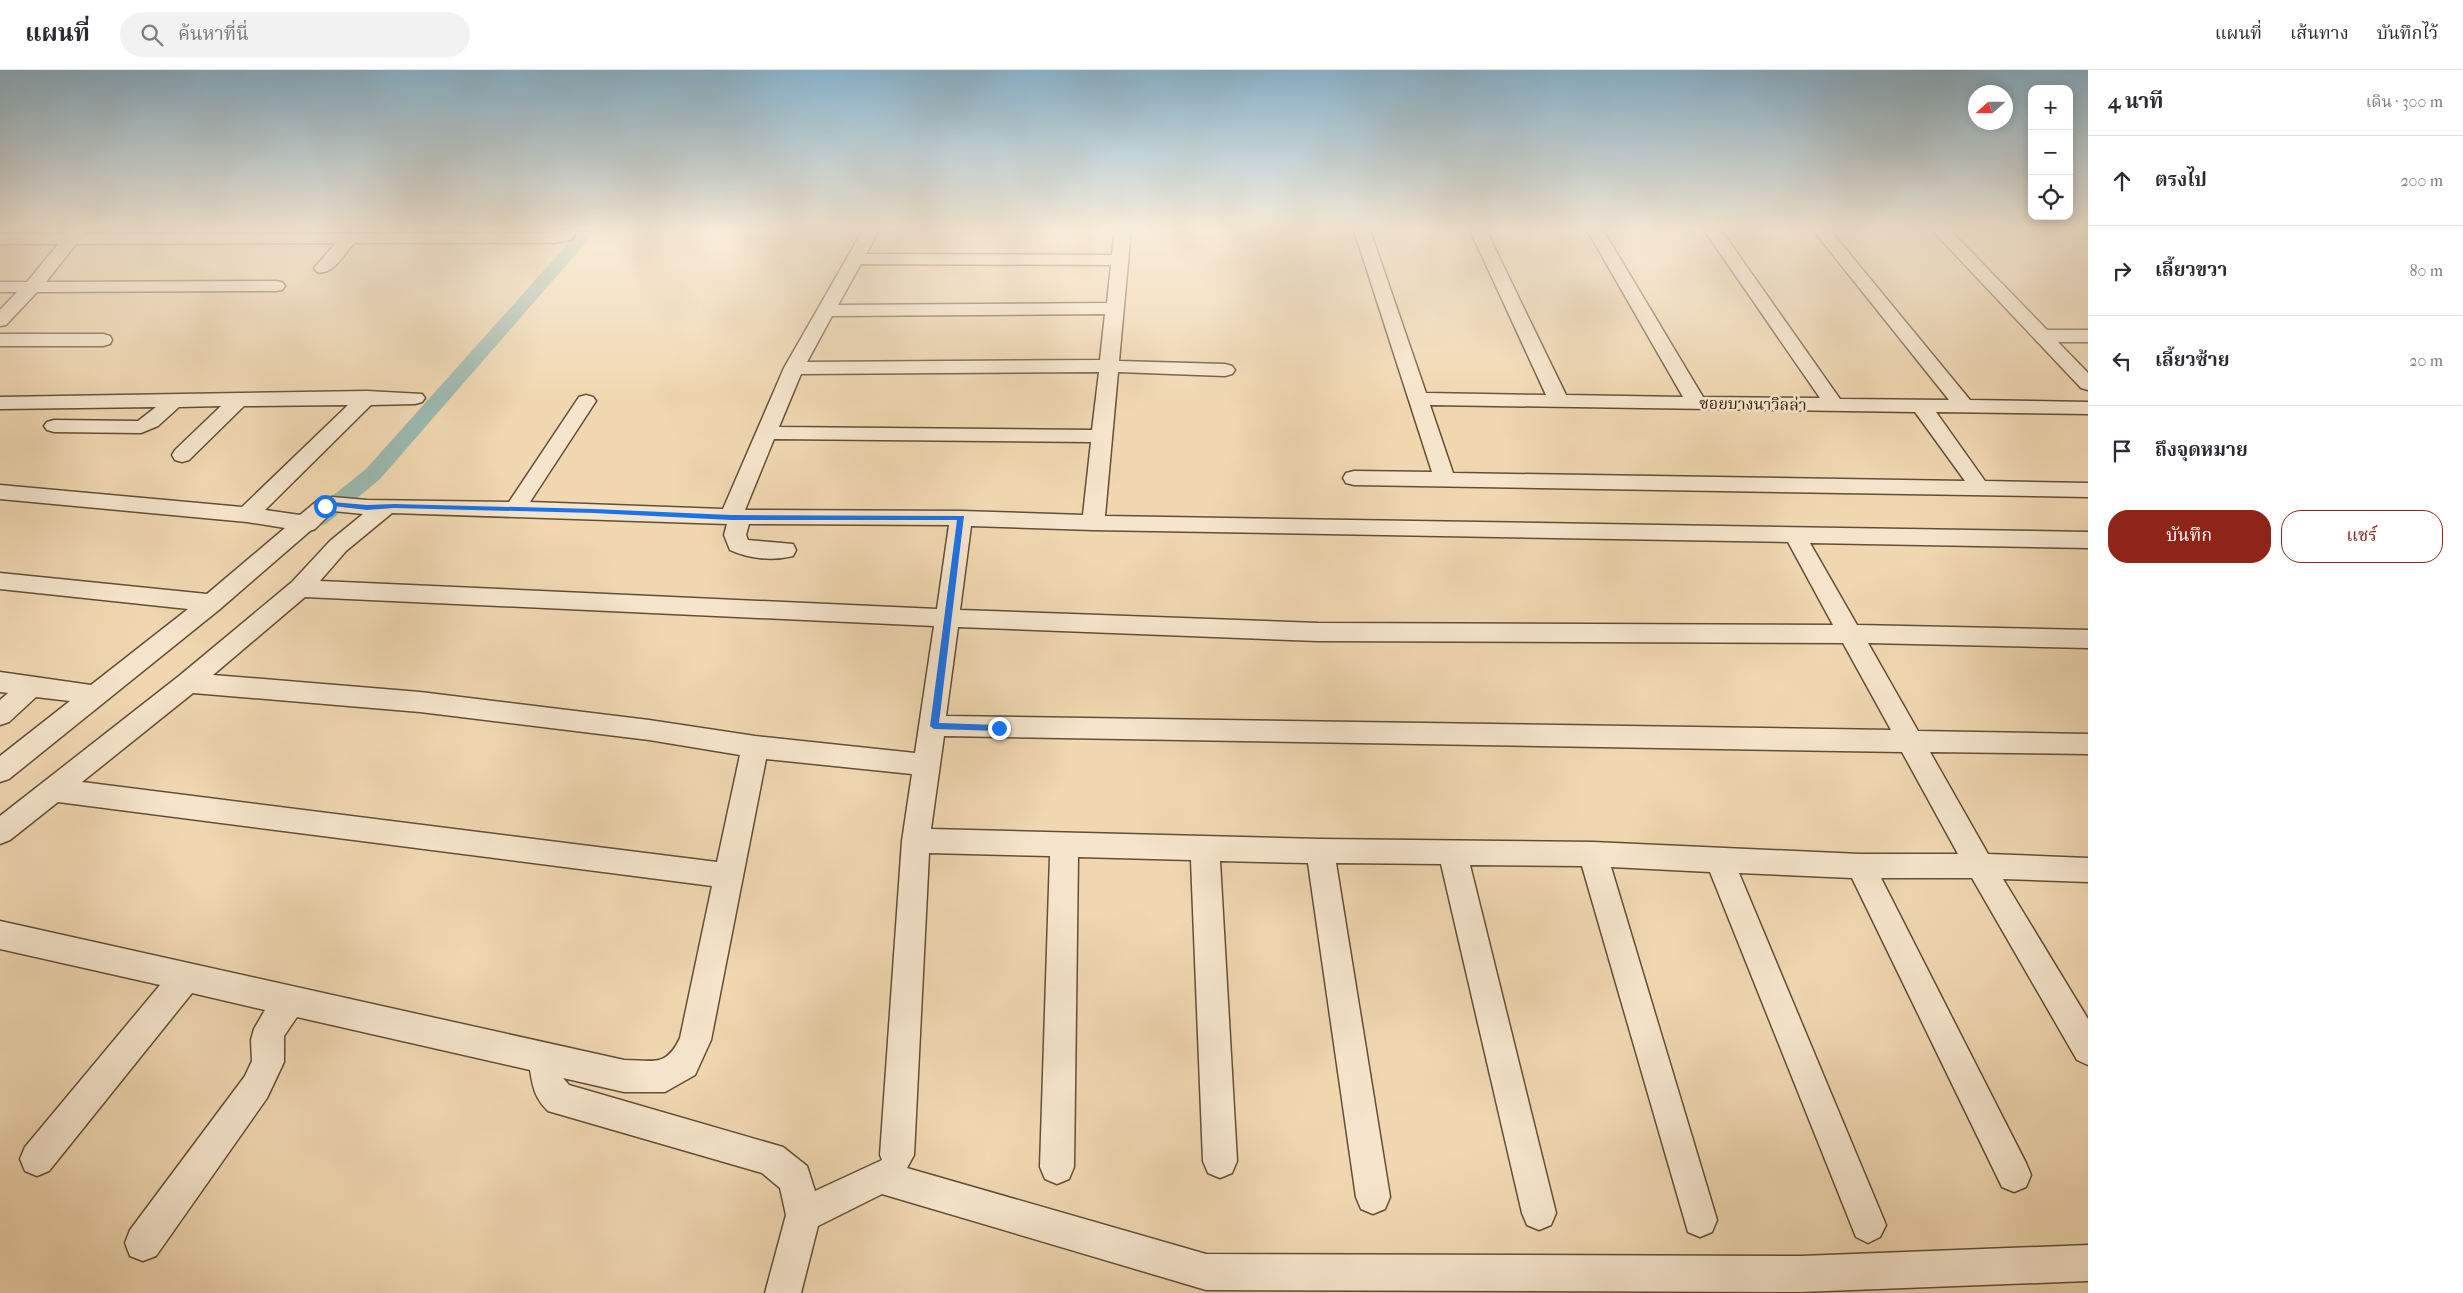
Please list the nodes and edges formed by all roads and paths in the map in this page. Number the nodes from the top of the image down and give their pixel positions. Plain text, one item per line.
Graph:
1 (32, 287) edge
2 (838, 287) edge
3 (1117, 287) edge
4 (1381, 287) edge
5 (1505, 287) edge
6 (1629, 287) edge
7 (1752, 287) edge
8 (1867, 287) edge
9 (1994, 287) edge
10 (1115, 308) junction
11 (825, 311) junction
12 (0, 321) edge
13 (2041, 336) junction
14 (2088, 336) edge
15 (0, 340) edge
16 (103, 340) dead end
17 (1108, 366) junction
18 (794, 368) junction
19 (1225, 370) dead end
20 (2088, 384) edge
21 (368, 397) junction
22 (415, 398) dead end
23 (240, 399) junction
24 (1418, 399) junction
25 (174, 400) junction
26 (586, 401) dead end
27 (1559, 401) junction
28 (0, 403) edge
29 (1697, 403) junction
30 (1834, 404) junction
31 (1921, 406) junction
32 (1964, 407) junction
33 (2088, 408) edge
34 (54, 426) dead end
35 (766, 433) junction
36 (1101, 436) junction
37 (182, 455) dead end
38 (1354, 478) dead end
39 (1445, 479) junction
40 (1975, 480) dead end
41 (2088, 490) edge
42 (0, 492) edge
43 (376, 507) junction
44 (515, 509) junction
45 (247, 515) junction
46 (735, 517) junction
47 (961, 518) junction
48 (1093, 522) junction
49 (307, 524) junction
50 (1794, 534) junction
51 (2088, 540) edge
52 (786, 550) dead end
53 (0, 581) edge
54 (300, 588) junction
55 (212, 603) junction
56 (946, 618) junction
57 (1852, 634) junction
58 (2088, 639) edge
59 (0, 682) edge
60 (188, 683) junction
61 (30, 686) junction
62 (96, 695) junction
63 (0, 715) edge
64 (934, 726) junction
65 (1910, 740) junction
66 (2088, 744) edge
67 (755, 747) junction
68 (928, 766) junction
69 (0, 771) edge
70 (53, 790) junction
71 (0, 832) edge
72 (916, 842) junction
73 (1064, 844) junction
74 (1205, 849) junction
75 (1320, 851) junction
76 (1454, 854) junction
77 (1592, 854) junction
78 (1718, 859) junction
79 (1860, 866) junction
80 (1980, 866) junction
81 (2088, 870) edge
82 (728, 876) junction
83 (0, 936) edge
84 (186, 977) junction
85 (290, 1001) junction
86 (2088, 1049) edge
87 (544, 1058) junction
88 (897, 1155) dead end
89 (37, 1159) dead end
90 (1220, 1161) dead end
91 (1057, 1167) dead end
92 (2014, 1175) dead end
93 (1374, 1197) dead end
94 (1539, 1212) dead end
95 (803, 1215) junction
96 (1700, 1220) dead end
97 (1868, 1224) dead end
98 (143, 1243) dead end
99 (2088, 1263) edge
100 (783, 1293) edge

1 - 12 street
2 - 11 street
3 - 10 street
4 - 24 street
5 - 27 street
6 - 29 street
7 - 30 street
8 - 32 street
9 - 13 street
10 - 11 street
10 - 17 street
11 - 18 street
13 - 14 street
13 - 20 street
15 - 16 street
17 - 18 street
17 - 19 street
17 - 36 street
18 - 35 street
21 - 22 street
21 - 23 street
21 - 45 street
23 - 25 street
23 - 37 street
24 - 27 street, ซอยบางนาวิลล่า
24 - 39 street
25 - 28 street
25 - 34 street
26 - 44 street
27 - 29 street, ซอยบางนาวิลล่า
29 - 30 street, ซอยบางนาวิลล่า
30 - 31 street, ซอยบางนาวิลล่า
31 - 32 street, ซอยบางนาวิลล่า
31 - 40 street
32 - 33 street, ซอยบางนาวิลล่า
35 - 36 street
35 - 46 street
36 - 48 street
38 - 39 street
39 - 41 street
42 - 45 street
43 - 44 street
43 - 49 street
43 - 54 street
44 - 46 street
45 - 49 street
46 - 47 street
46 - 52 street
47 - 48 street
47 - 56 street
48 - 50 street
49 - 55 street
50 - 51 street
50 - 57 street
53 - 55 street
54 - 56 street
54 - 60 street
55 - 62 street
56 - 57 street
56 - 64 street
57 - 58 street
57 - 65 street
59 - 61 street
60 - 67 street
60 - 70 street
61 - 62 street
61 - 63 street
62 - 69 street
64 - 65 street
64 - 68 street
65 - 66 street
65 - 80 street
67 - 68 street
67 - 82 street
68 - 72 street
70 - 71 street
70 - 82 street
72 - 73 street
72 - 88 street
73 - 74 street
73 - 91 street
74 - 75 street
74 - 90 street
75 - 76 street
75 - 93 street
76 - 77 street
76 - 94 street
77 - 78 street
77 - 96 street
78 - 79 street
78 - 97 street
79 - 80 street
79 - 92 street
80 - 81 street
80 - 86 street
82 - 87 street
83 - 84 street
84 - 85 street
84 - 89 street
85 - 87 street
85 - 98 street
87 - 95 street
95 - 99 street
95 - 100 street

